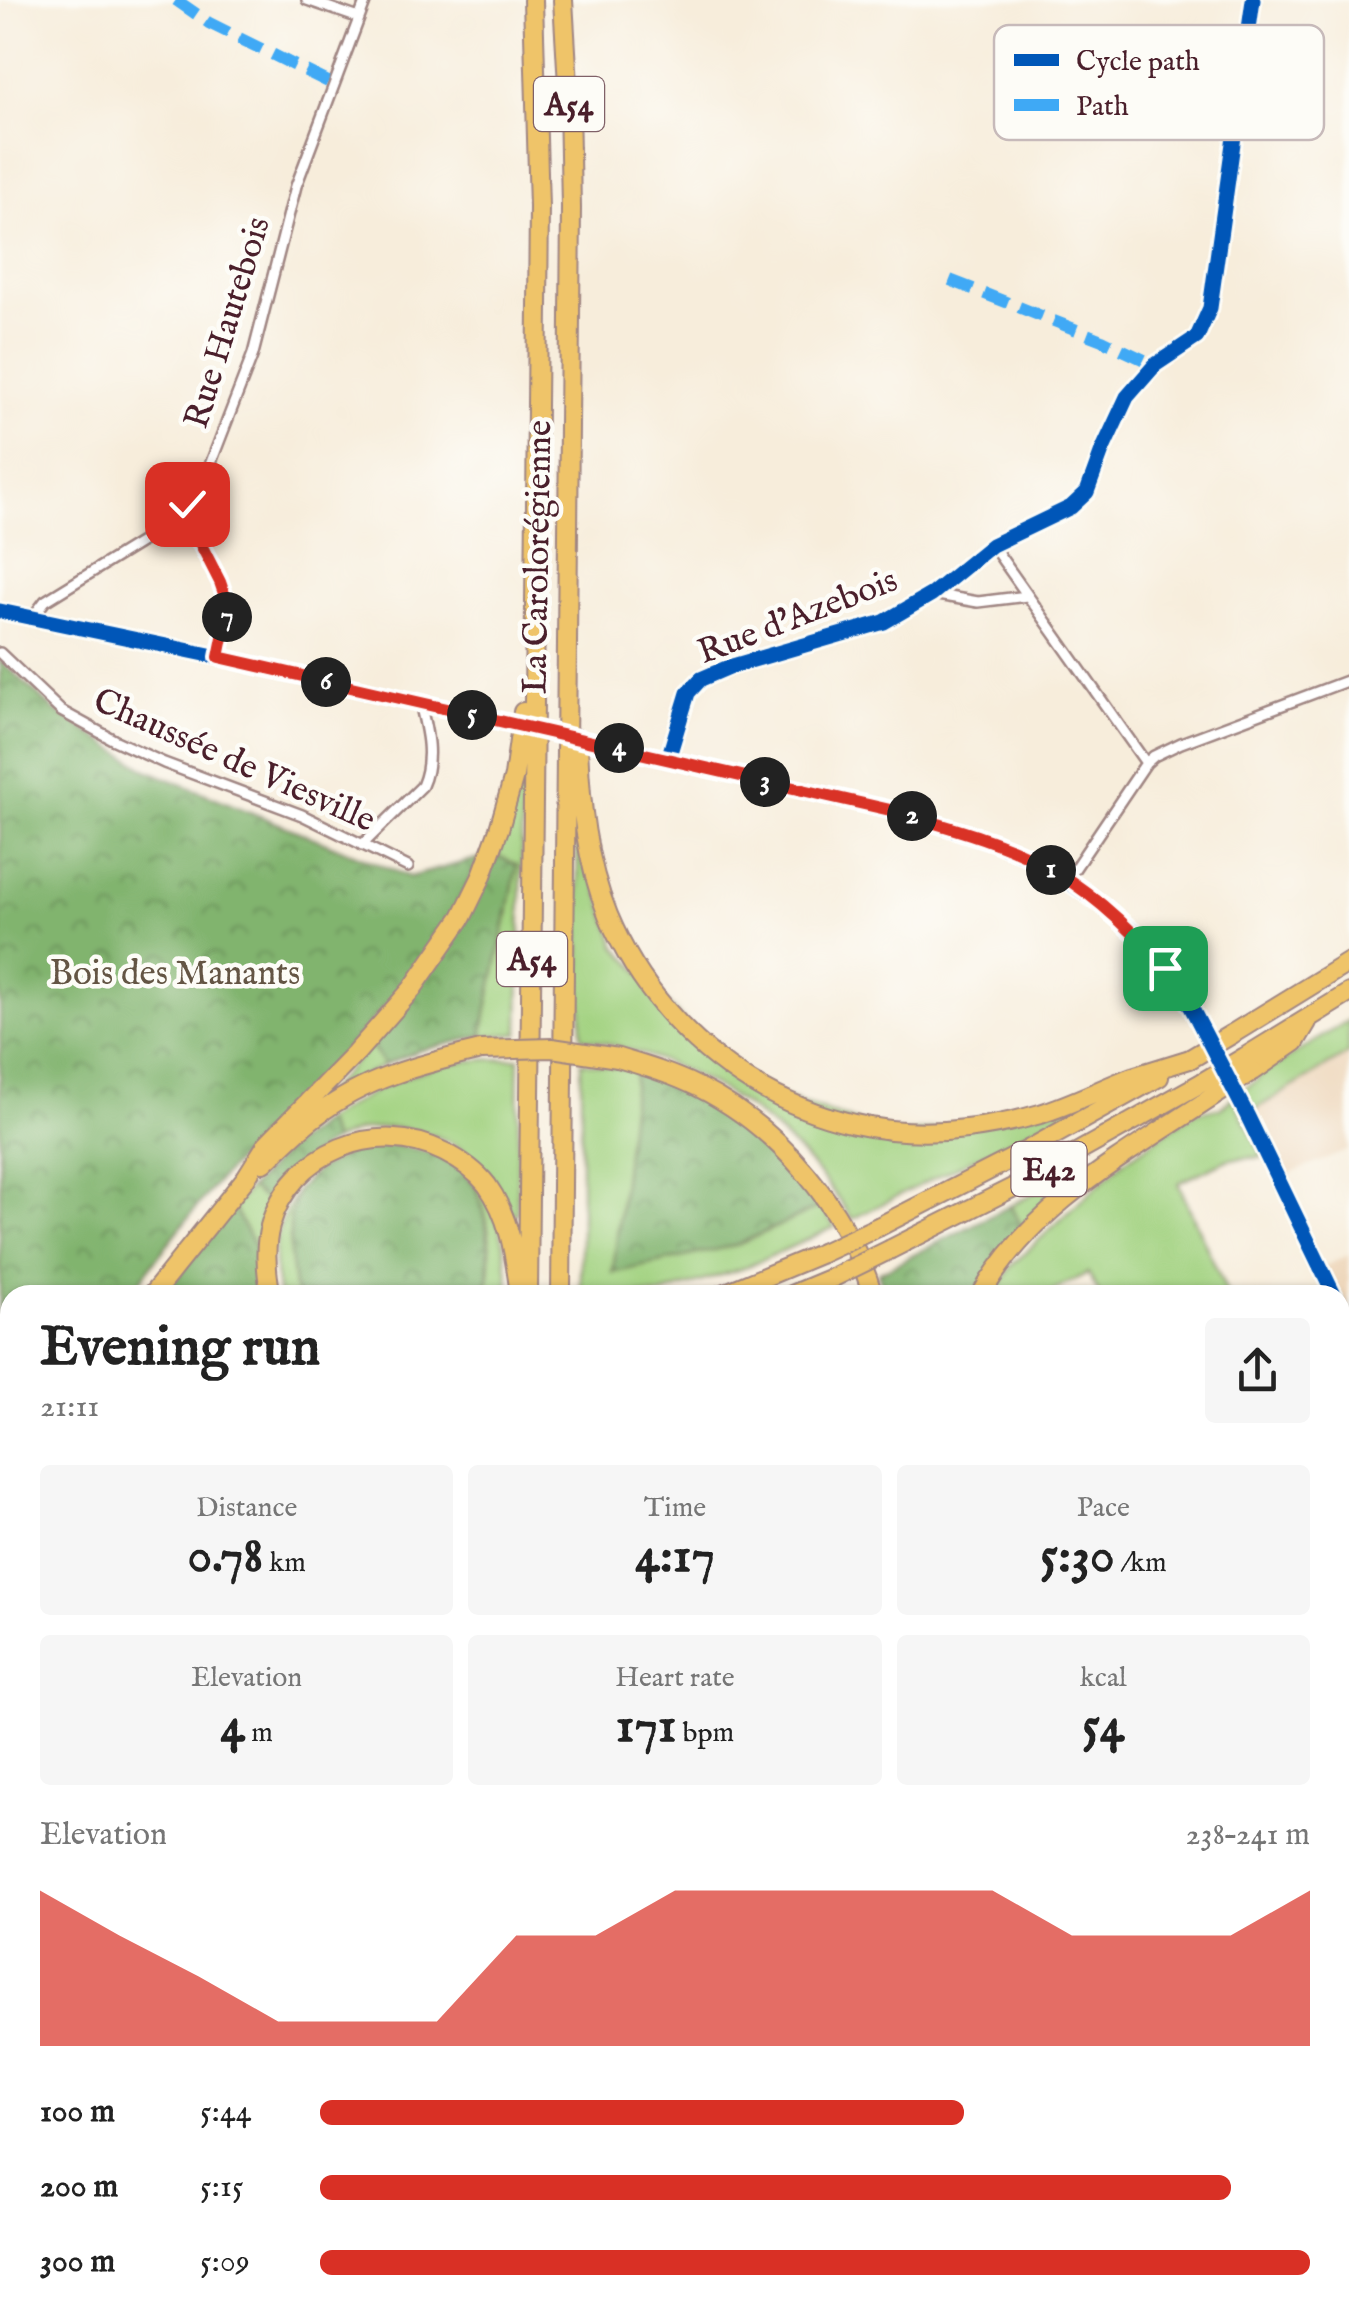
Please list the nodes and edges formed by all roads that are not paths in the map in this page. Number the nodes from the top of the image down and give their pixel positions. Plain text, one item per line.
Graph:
1 (306, 0) edge
2 (366, 0) edge
3 (533, 0) edge
4 (563, 0) edge
5 (1252, 0) edge
6 (359, 18) junction
7 (1249, 25) edge
8 (1234, 140) edge
9 (187, 504) junction
10 (992, 545) junction
11 (932, 594) junction
12 (1027, 596) junction
13 (0, 611) edge
14 (32, 618) junction
15 (535, 622) junction
16 (0, 654) edge
17 (219, 657) junction
18 (1349, 680) edge
19 (420, 703) junction
20 (567, 720) junction
21 (668, 759) junction
22 (1146, 764) junction
23 (362, 845) junction
24 (408, 867) dead end
25 (1067, 880) junction
26 (1349, 962) edge
27 (1349, 993) edge
28 (1190, 1060) junction
29 (1207, 1090) junction
30 (246, 1179) junction
31 (160, 1285) edge
32 (268, 1285) edge
33 (522, 1285) edge
34 (524, 1285) edge
35 (561, 1285) edge
36 (745, 1285) edge
37 (814, 1285) edge
38 (870, 1285) edge
39 (988, 1285) edge
40 (1329, 1285) edge

1 - 6 street
2 - 6 street, Rue Hautebois
3 - 15 highway, La Carolorégienne / A54
4 - 20 highway, La Carolorégienne / A54
5 - 7 street, Rue d'Azebois
6 - 9 street, Rue Hautebois
8 - 10 street, Rue d'Azebois
9 - 14 street
9 - 17 street
10 - 11 street, Rue d'Azebois
10 - 12 street
11 - 12 street, Rue d'Azebois
11 - 21 street, Rue d'Azebois
12 - 22 street
13 - 14 street
14 - 17 street
15 - 30 highway
15 - 34 highway, La Carolorégienne / A54
16 - 23 street, Chaussée de Viesville
17 - 19 street
18 - 22 street
19 - 21 street, bridge
19 - 23 street
20 - 28 highway
20 - 35 highway, La Carolorégienne / A54
21 - 25 street
22 - 25 street
23 - 24 street, Chaussée de Viesville
25 - 40 street
26 - 28 highway, E42, bridge
27 - 29 highway, bridge
28 - 36 highway, E42, bridge
29 - 37 highway, E42, bridge
29 - 39 highway
30 - 31 highway
30 - 38 highway, bridge
32 - 33 highway

